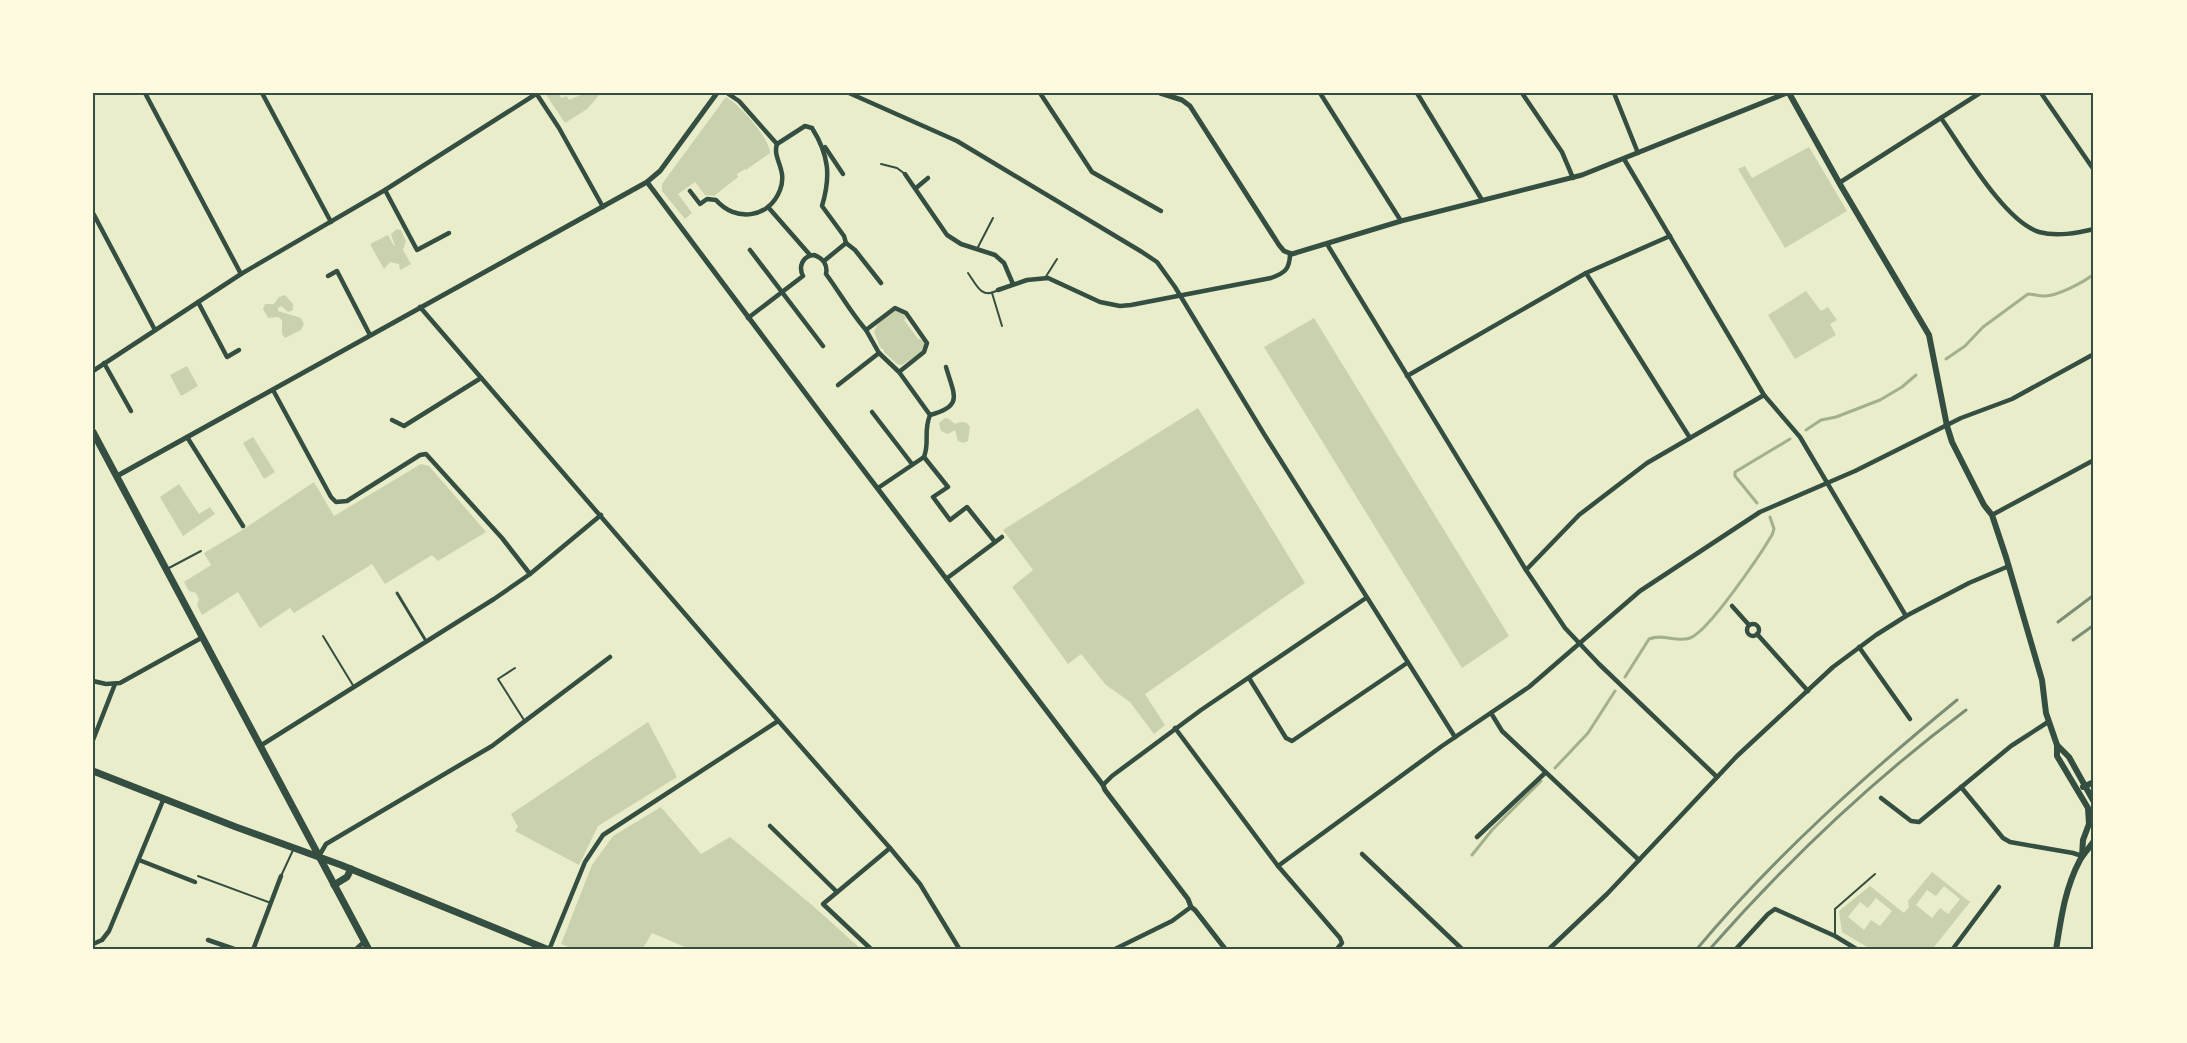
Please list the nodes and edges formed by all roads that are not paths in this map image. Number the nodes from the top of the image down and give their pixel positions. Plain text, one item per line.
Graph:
1 (145, 93) edge
2 (262, 93) edge
3 (536, 93) edge
4 (717, 93) edge
5 (727, 93) edge
6 (849, 93) edge
7 (1040, 93) edge
8 (1160, 93) edge
9 (1320, 93) edge
10 (1418, 93) edge
11 (1522, 93) edge
12 (1614, 93) edge
13 (1788, 93) edge
14 (1980, 93) edge
15 (2041, 93) edge
16 (1941, 118) junction
17 (777, 144) junction
18 (823, 145) junction
19 (1638, 153) junction
20 (1624, 159) junction
21 (882, 164) dead end
22 (2094, 170) edge
23 (843, 174) dead end
24 (905, 174) joint
25 (928, 178) dead end
26 (1573, 178) junction
27 (647, 182) junction
28 (1839, 183) junction
29 (916, 188) junction
30 (385, 190) junction
31 (690, 192) dead end
32 (1482, 200) junction
33 (603, 207) junction
34 (768, 207) junction
35 (1161, 211) dead end
36 (93, 213) edge
37 (993, 218) dead end
38 (1401, 221) junction
39 (331, 222) junction
40 (2094, 229) edge
41 (449, 233) dead end
42 (1670, 236) junction
43 (846, 243) junction
44 (1327, 244) junction
45 (977, 249) junction
46 (750, 250) dead end
47 (1290, 254) junction
48 (810, 255) junction
49 (1057, 259) dead end
50 (824, 261) junction
51 (968, 273) dead end
52 (1586, 273) junction
53 (241, 274) junction
54 (328, 276) dead end
55 (1045, 278) junction
56 (881, 283) dead end
57 (1013, 284) junction
58 (998, 290) joint
59 (783, 292) junction
60 (992, 293) junction
61 (1181, 296) junction
62 (198, 302) junction
63 (420, 307) junction
64 (748, 318) junction
65 (1002, 326) dead end
66 (155, 330) junction
67 (866, 330) junction
68 (370, 335) junction
69 (823, 346) dead end
70 (239, 350) dead end
71 (879, 353) junction
72 (2094, 354) edge
73 (104, 363) junction
74 (946, 367) dead end
75 (93, 370) edge
76 (899, 372) junction
77 (1407, 376) junction
78 (482, 378) junction
79 (838, 385) dead end
80 (273, 390) junction
81 (1764, 395) junction
82 (131, 411) dead end
83 (872, 412) dead end
84 (930, 414) junction
85 (392, 420) dead end
86 (1947, 426) junction
87 (93, 432) edge
88 (187, 437) junction
89 (1690, 438) junction
90 (924, 457) junction
91 (2094, 460) edge
92 (912, 464) junction
93 (117, 476) junction
94 (1828, 483) junction
95 (878, 488) junction
96 (601, 515) junction
97 (1992, 515) junction
98 (243, 526) dead end
99 (1002, 537) dead end
100 (995, 542) junction
101 (201, 551) dead end
102 (2009, 566) junction
103 (167, 569) junction
104 (1526, 570) junction
105 (530, 574) junction
106 (946, 579) junction
107 (397, 593) dead end
108 (1366, 598) junction
109 (1732, 606) dead end
110 (1906, 616) junction
111 (1749, 625) junction
112 (1757, 634) junction
113 (323, 636) dead end
114 (203, 637) junction
115 (427, 642) junction
116 (1580, 644) junction
117 (1859, 647) junction
118 (610, 657) dead end
119 (1407, 663) junction
120 (515, 668) dead end
121 (1249, 678) junction
122 (93, 681) edge
123 (115, 684) junction
124 (354, 687) junction
125 (1808, 691) junction
126 (1491, 713) junction
127 (1911, 719) dead end
128 (525, 721) junction
129 (778, 721) junction
130 (2048, 722) junction
131 (1175, 728) junction
132 (1455, 737) junction
133 (93, 740) edge
134 (2057, 745) junction
135 (260, 746) junction
136 (93, 771) edge
137 (1545, 772) junction
138 (1717, 777) junction
139 (2094, 782) edge
140 (1103, 785) junction
141 (2086, 786) junction
142 (1961, 787) junction
143 (2077, 790) junction
144 (164, 798) junction
145 (1881, 798) dead end
146 (2094, 802) edge
147 (2091, 808) edge
148 (770, 826) dead end
149 (1477, 837) dead end
150 (2094, 840) edge
151 (294, 848) junction
152 (890, 848) junction
153 (1362, 854) dead end
154 (319, 856) junction
155 (2082, 856) junction
156 (139, 860) junction
157 (1639, 860) junction
158 (1278, 866) junction
159 (351, 869) junction
160 (1875, 874) dead end
161 (198, 876) dead end
162 (281, 876) joint
163 (195, 882) dead end
164 (334, 885) junction
165 (1999, 887) dead end
166 (837, 892) junction
167 (271, 903) junction
168 (1191, 907) junction
169 (1835, 936) junction
170 (208, 940) dead end
171 (365, 941) junction
172 (93, 944) edge
173 (237, 950) edge
174 (253, 950) edge
175 (355, 950) edge
176 (369, 950) edge
177 (549, 950) edge
178 (872, 950) edge
179 (960, 950) edge
180 (1113, 950) edge
181 (1226, 950) edge
182 (1336, 950) edge
183 (1463, 950) edge
184 (1548, 950) edge
185 (1735, 950) edge
186 (1858, 950) edge
187 (1952, 950) edge
188 (2056, 950) edge

1 - 53 street
2 - 39 street
3 - 30 street
3 - 33 street
4 - 27 street
5 - 17 street
6 - 61 street
7 - 35 street
8 - 47 street
9 - 38 street
10 - 32 street
11 - 26 street
12 - 19 street
13 - 19 street
13 - 28 main road
14 - 16 street
15 - 22 street
16 - 28 street
16 - 40 street
17 - 18 street
17 - 34 street
18 - 23 street
18 - 43 street
19 - 20 street
20 - 26 street
20 - 42 street
21 - 24 lane
24 - 29 street
25 - 29 street
26 - 32 street
27 - 33 street
27 - 64 street
28 - 86 main road
29 - 45 street
30 - 39 street
30 - 41 street
31 - 34 street
32 - 38 street
33 - 63 street
34 - 48 street
36 - 66 street
37 - 45 lane
38 - 44 street
39 - 53 street
42 - 52 street
42 - 81 street
43 - 50 street
43 - 56 street
44 - 47 street
44 - 77 street
45 - 57 street
46 - 59 street
47 - 61 street
48 - 50 street
48 - 59 street
49 - 55 lane
50 - 67 street
51 - 60 lane
52 - 77 street
52 - 89 street
53 - 62 street
54 - 68 street
55 - 57 street
55 - 61 street
57 - 58 street
58 - 60 lane
59 - 64 street
59 - 69 street
60 - 65 lane
61 - 108 street
62 - 66 street
62 - 70 street
63 - 68 street
63 - 78 street
64 - 95 street
66 - 73 street
67 - 71 street
67 - 76 street
68 - 80 street
71 - 76 street
71 - 79 street
72 - 86 street
73 - 75 street
73 - 82 street
74 - 84 street
76 - 84 street
77 - 104 street
78 - 85 street
78 - 96 street
80 - 88 street
80 - 105 street
81 - 89 street
81 - 94 street
83 - 92 street
84 - 90 street
86 - 94 street
86 - 97 main road
87 - 93 main road
88 - 93 street
88 - 98 street
89 - 104 street
90 - 92 street
90 - 100 street
91 - 97 street
92 - 95 street
93 - 103 main road
94 - 110 street
94 - 116 street
95 - 106 street
96 - 105 street
96 - 129 street
97 - 102 main road
99 - 100 street
100 - 106 street
101 - 103 lane
102 - 110 street
102 - 130 main road
103 - 114 main road
104 - 116 street
105 - 115 street
106 - 140 street
107 - 115 street
108 - 119 street
108 - 121 street
109 - 111 street
110 - 117 street
111 - 112 street
111 - 112 street
112 - 125 street
113 - 124 lane
114 - 123 street
114 - 135 main road
115 - 124 street
116 - 126 street
116 - 138 street
117 - 125 street
117 - 127 street
118 - 128 street
119 - 121 street
119 - 132 street
120 - 128 lane
121 - 131 street
122 - 123 street
123 - 133 street
124 - 135 street
125 - 138 street
126 - 132 street
126 - 137 street
128 - 154 street
129 - 152 street
129 - 177 street
130 - 134 main road
130 - 142 street
131 - 140 street
131 - 158 street
132 - 158 street
134 - 141 main road
134 - 143 main road
135 - 154 main road
136 - 144 main road
137 - 149 street
137 - 157 street
138 - 157 street
139 - 141 main road
140 - 168 street
141 - 143 main road
141 - 146 main road
142 - 145 street
142 - 155 street
143 - 147 main road
144 - 151 main road
144 - 156 street
147 - 155 main road
148 - 166 street
150 - 155 main road
151 - 154 main road
151 - 162 lane
152 - 166 street
152 - 179 street
153 - 183 street
154 - 159 main road
154 - 164 main road
155 - 188 main road
156 - 163 street
156 - 172 street
157 - 184 street
158 - 182 street
159 - 164 main road
159 - 177 main road
160 - 169 lane
161 - 167 lane
162 - 167 street
164 - 171 main road
165 - 187 street
166 - 178 street
167 - 174 street
168 - 180 street
168 - 181 street
169 - 185 street
169 - 186 street
170 - 173 street
171 - 175 street
171 - 176 main road

